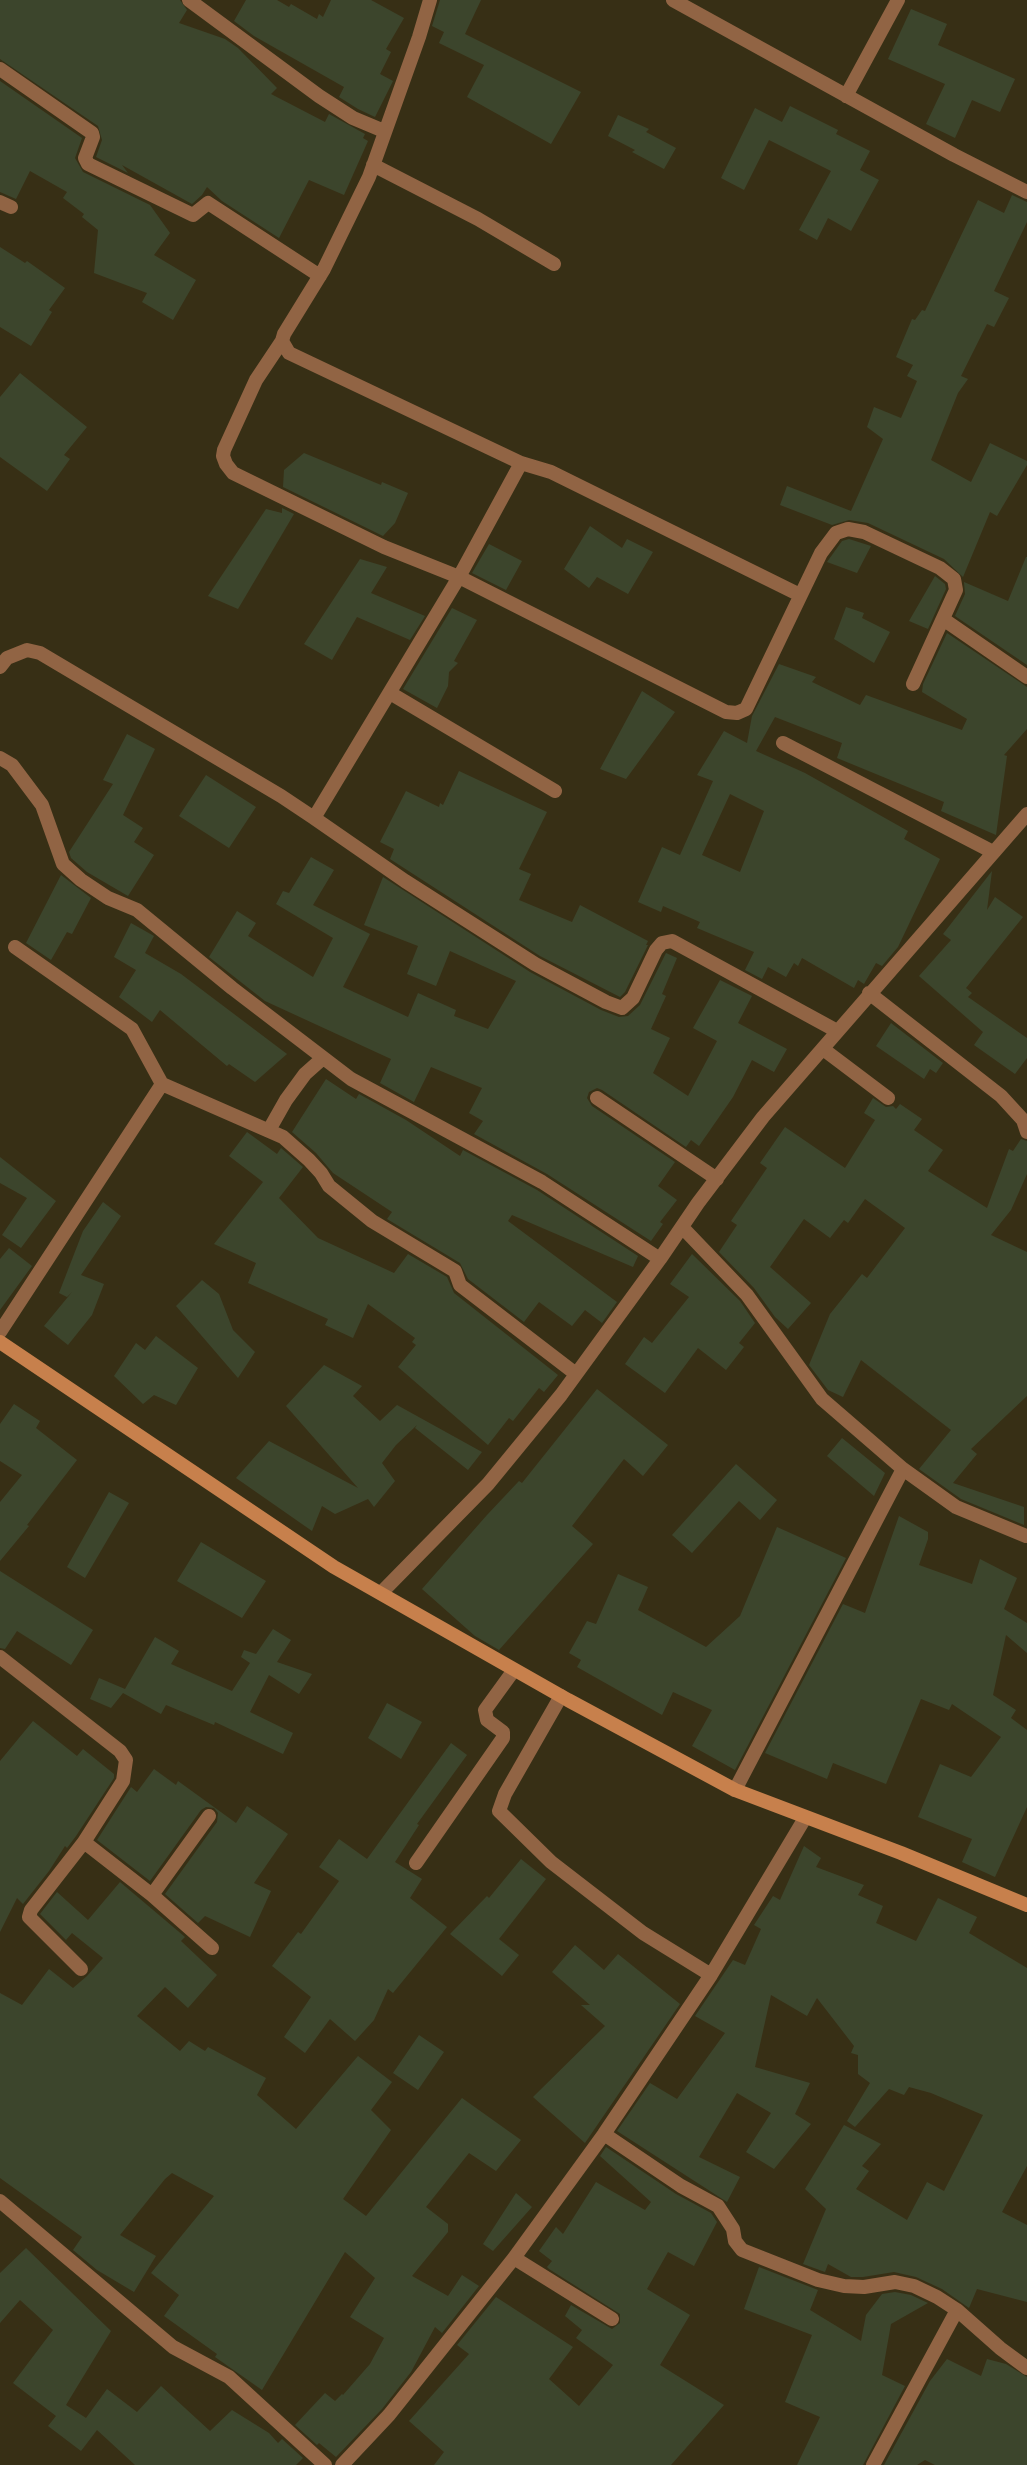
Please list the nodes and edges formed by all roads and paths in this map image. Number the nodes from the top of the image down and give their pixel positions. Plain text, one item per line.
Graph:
1 (189, 0) edge
2 (430, 0) edge
3 (673, 0) edge
4 (898, 0) edge
5 (0, 69) edge
6 (846, 96) junction
7 (384, 131) junction
8 (373, 165) junction
9 (1027, 192) edge
10 (554, 264) dead end
11 (320, 276) junction
12 (282, 341) junction
13 (521, 463) junction
14 (459, 577) junction
15 (800, 595) junction
16 (943, 619) junction
17 (0, 667) edge
18 (1027, 677) edge
19 (913, 684) dead end
20 (390, 693) junction
21 (783, 743) dead end
22 (0, 758) edge
23 (555, 791) dead end
24 (314, 818) junction
25 (1025, 823) edge
26 (993, 852) junction
27 (15, 947) dead end
28 (869, 993) junction
29 (837, 1031) junction
30 (823, 1049) junction
31 (323, 1058) junction
32 (162, 1084) junction
33 (597, 1098) dead end
34 (888, 1098) dead end
35 (269, 1130) junction
36 (1027, 1132) edge
37 (717, 1179) junction
38 (682, 1227) junction
39 (660, 1259) junction
40 (0, 1332) edge
41 (0, 1342) edge
42 (576, 1374) junction
43 (903, 1469) junction
44 (1026, 1536) edge
45 (381, 1594) junction
46 (0, 1657) edge
47 (513, 1670) junction
48 (561, 1696) junction
49 (735, 1790) junction
50 (209, 1816) dead end
51 (805, 1818) junction
52 (84, 1843) junction
53 (416, 1863) dead end
54 (152, 1895) junction
55 (1027, 1905) edge
56 (212, 1948) dead end
57 (81, 1969) dead end
58 (711, 1975) junction
59 (604, 2134) junction
60 (0, 2201) edge
61 (514, 2258) junction
62 (957, 2310) junction
63 (612, 2319) dead end
64 (1027, 2368) edge
65 (325, 2465) edge
66 (342, 2465) edge
67 (873, 2465) edge

1 - 7 street
2 - 7 street
3 - 6 street
4 - 6 street
5 - 11 street
6 - 9 street
7 - 8 street
8 - 10 street
8 - 11 street
11 - 12 street
12 - 13 street
12 - 14 street
13 - 14 street
13 - 15 street
14 - 15 street
14 - 20 street
15 - 16 street
16 - 18 street
16 - 19 street
17 - 24 street
20 - 23 street
20 - 24 street
21 - 26 street
22 - 31 street
24 - 29 street
25 - 26 street
26 - 28 street
27 - 32 street
28 - 29 street
28 - 36 street
29 - 30 street
30 - 34 street
30 - 37 street
31 - 35 street
31 - 39 street
32 - 35 street
32 - 40 street
33 - 37 street
35 - 42 street
37 - 38 street
38 - 39 street
38 - 43 street
39 - 42 street
41 - 45 main road
42 - 45 street
43 - 44 street
43 - 49 street
45 - 47 main road
46 - 52 street
47 - 48 main road
47 - 53 street
48 - 49 main road
48 - 58 street
49 - 51 main road
50 - 54 street
51 - 55 main road
51 - 58 street
52 - 54 street
52 - 57 street
54 - 56 street
58 - 59 street
59 - 61 street
59 - 62 street
60 - 65 street
61 - 63 street
61 - 66 street
62 - 64 street
62 - 67 street

